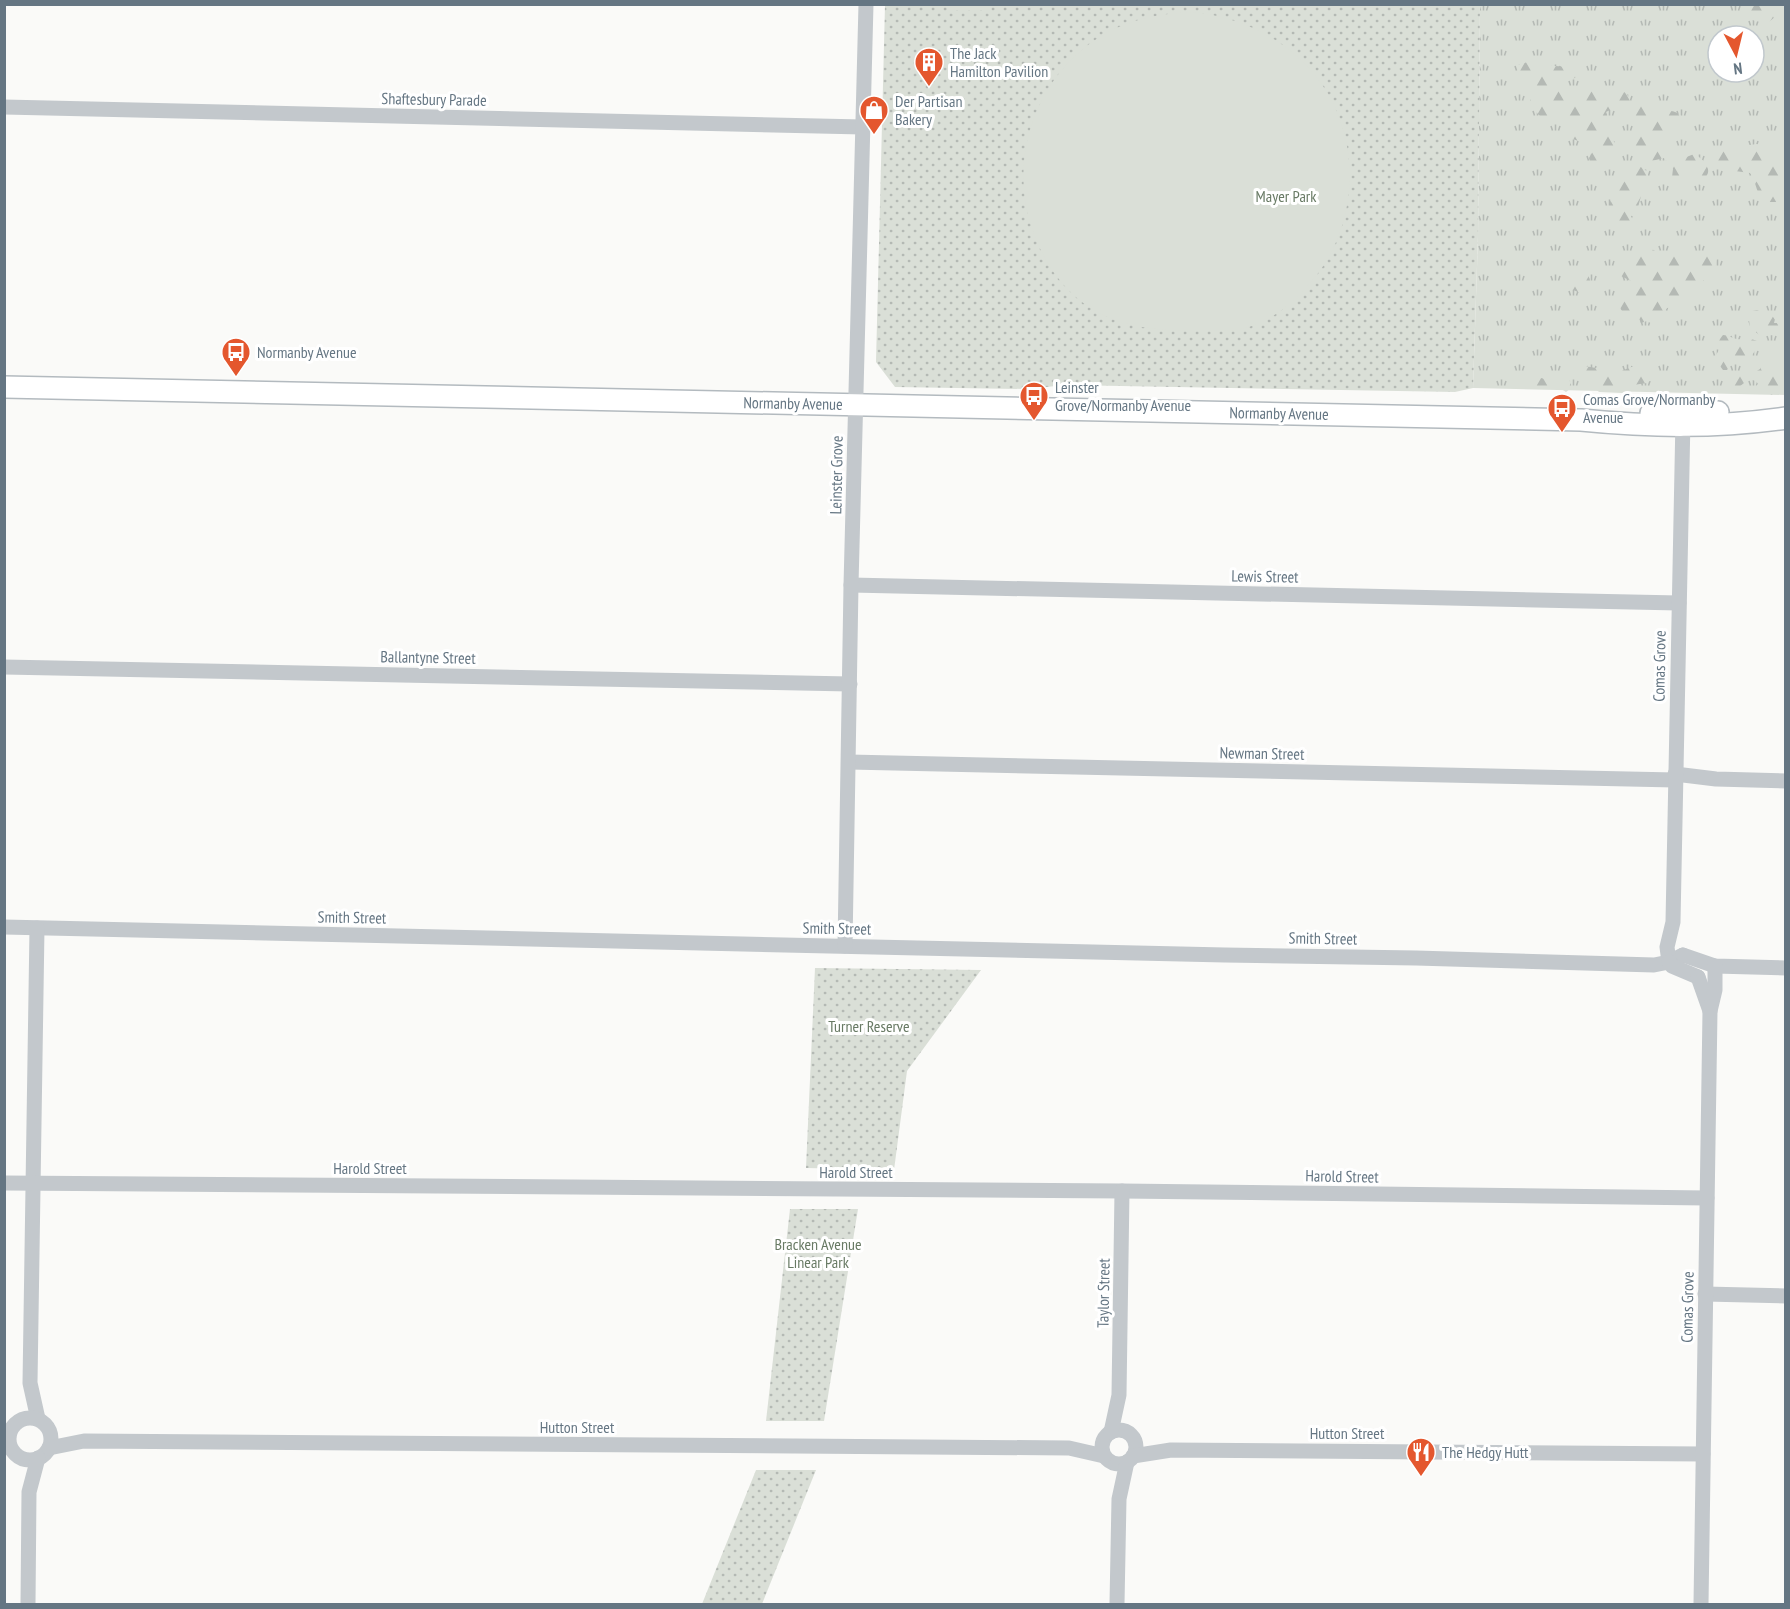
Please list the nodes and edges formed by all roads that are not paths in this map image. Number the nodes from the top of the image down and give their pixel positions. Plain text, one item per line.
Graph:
1 (866, 4) edge
2 (4, 107) edge
3 (863, 127) junction
4 (4, 387) edge
5 (856, 404) junction
6 (1785, 417) edge
7 (1683, 419) junction
8 (851, 585) junction
9 (1679, 603) junction
10 (4, 667) edge
11 (850, 684) junction
12 (849, 762) junction
13 (1675, 777) junction
14 (1785, 781) edge
15 (4, 927) edge
16 (37, 927) junction
17 (845, 946) junction
18 (1676, 959) junction
19 (1715, 966) junction
20 (1785, 968) edge
21 (1698, 977) junction
22 (1710, 1011) junction
23 (4, 1183) edge
24 (32, 1183) junction
25 (1122, 1191) junction
26 (1707, 1198) junction
27 (1705, 1294) junction
28 (1785, 1296) edge
29 (30, 1383) junction
30 (38, 1419) junction
31 (13, 1427) edge
32 (50, 1430) junction
33 (1119, 1436) junction
34 (84, 1441) junction
35 (1069, 1448) junction
36 (12, 1450) edge
37 (1171, 1450) junction
38 (43, 1453) junction
39 (1703, 1454) junction
40 (1107, 1459) junction
41 (1130, 1459) junction
42 (30, 1492) junction
43 (1119, 1499) junction
44 (28, 1605) edge
45 (1117, 1605) edge
46 (1701, 1605) edge

1 - 3 street, Leinster Grove
2 - 3 street, Shaftesbury Parade
3 - 5 street, Leinster Grove
4 - 5 main road, Normanby Avenue
5 - 7 main road, Normanby Avenue
5 - 8 street, Leinster Grove
6 - 7 main road, Normanby Avenue
7 - 9 street, Comas Grove
8 - 9 street, Lewis Street
8 - 11 street, Leinster Grove
9 - 13 street, Comas Grove
10 - 11 street, Ballantyne Street
11 - 12 street, Leinster Grove
12 - 13 street, Newman Street
12 - 17 street, Leinster Grove
13 - 14 street, Newman Street
13 - 18 street, Comas Grove
15 - 16 street, Smith Street
16 - 17 street, Smith Street
16 - 24 street
17 - 18 street, Smith Street
18 - 19 street, Smith Street
18 - 21 street
19 - 20 street, Smith Street
19 - 21 street
19 - 22 street, Comas Grove
21 - 22 street, Comas Grove
22 - 26 street, Comas Grove
23 - 24 street, Harold Street
24 - 25 street, Harold Street
24 - 29 street
25 - 26 street, Harold Street
25 - 33 street, Taylor Street
26 - 27 street, Comas Grove
27 - 28 street
27 - 39 street, Comas Grove
29 - 30 street
29 - 31 street
30 - 31 street
30 - 32 street
31 - 36 street
32 - 34 street, Hutton Street
32 - 38 street
33 - 35 street, Hutton Street
33 - 37 street, Hutton Street
33 - 40 street
33 - 41 street
34 - 35 street, Hutton Street
34 - 38 street, Hutton Street
35 - 40 street, Hutton Street
36 - 38 street
36 - 42 street
37 - 39 street, Hutton Street
37 - 41 street, Hutton Street
38 - 42 street
39 - 46 street, Comas Grove
40 - 41 street
40 - 43 street
41 - 43 street
42 - 44 street
43 - 45 street

